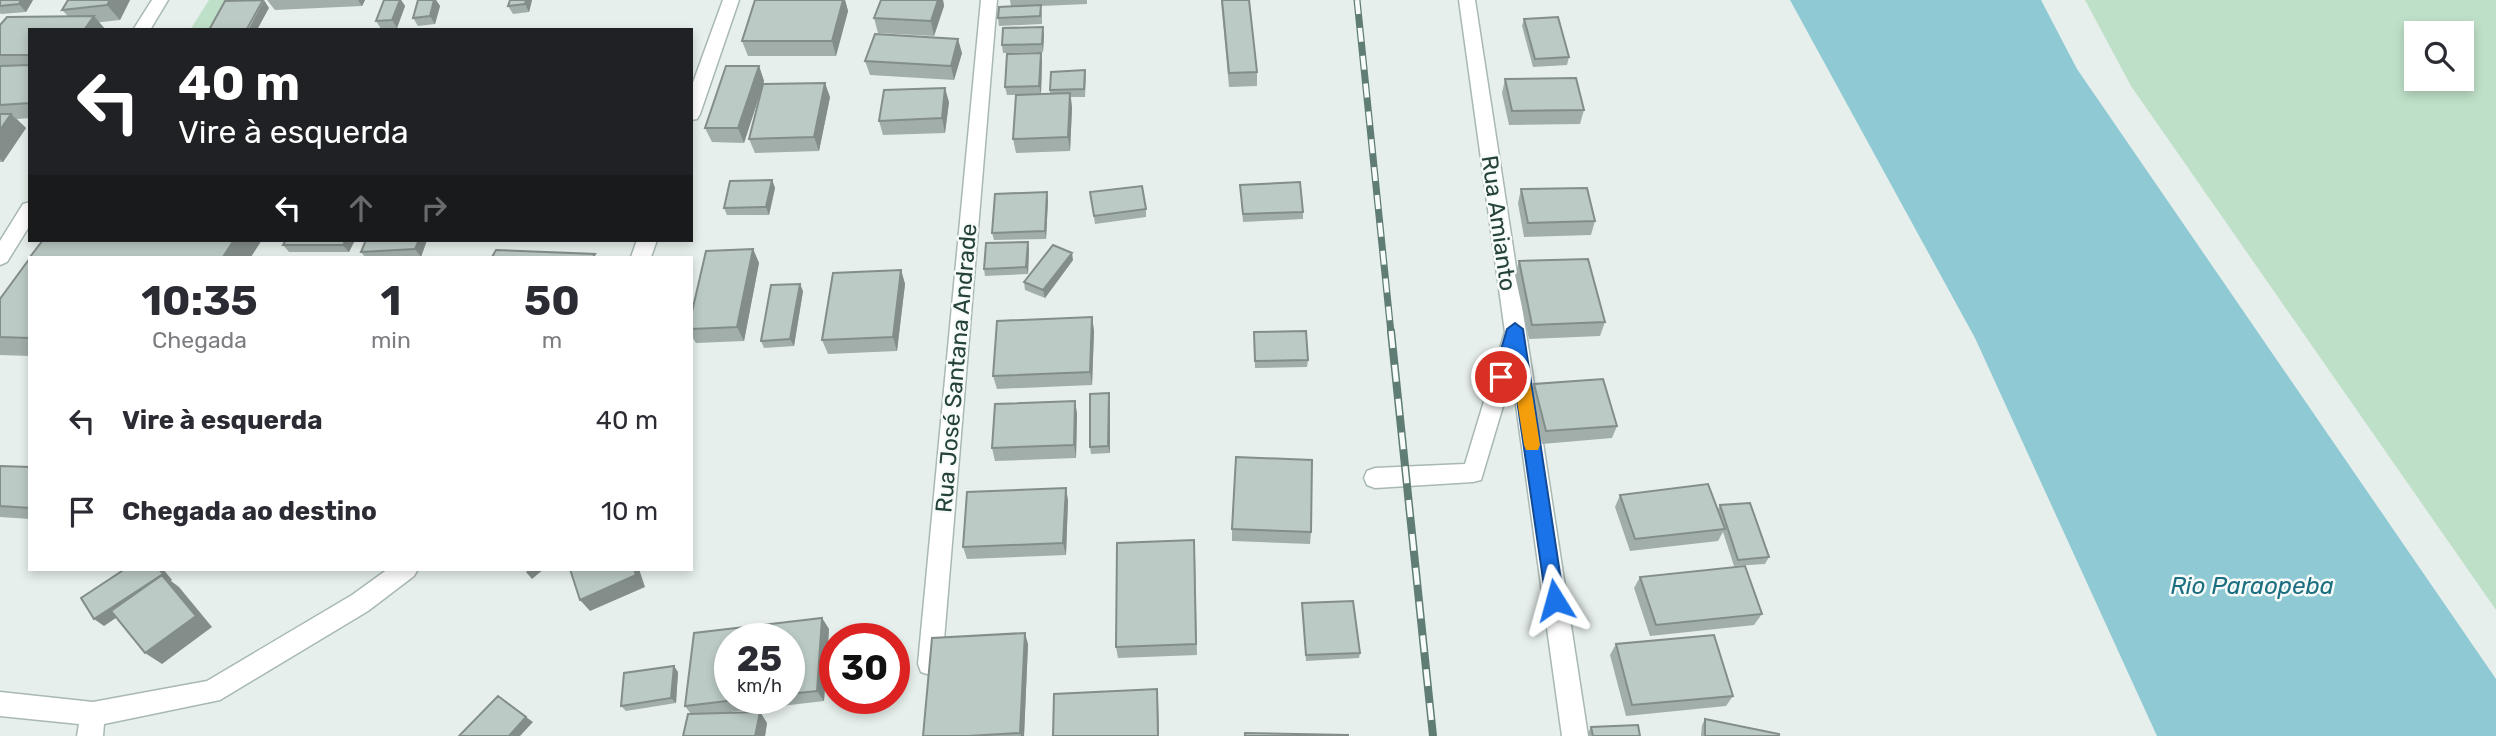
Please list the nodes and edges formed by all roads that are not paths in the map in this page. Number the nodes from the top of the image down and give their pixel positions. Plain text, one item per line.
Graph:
1 (160, 0) edge
2 (731, 0) edge
3 (989, 0) edge
4 (1467, 0) edge
5 (142, 28) edge
6 (693, 108) edge
7 (28, 212) edge
8 (0, 257) edge
9 (1515, 329) junction
10 (1375, 478) dead end
11 (403, 571) edge
12 (928, 680) edge
13 (0, 704) edge
14 (92, 725) edge
15 (1575, 736) edge

1 - 5 street
2 - 6 street
3 - 12 street, Rua José Santana Andrade
4 - 9 street, Rua Amianto
7 - 8 street
9 - 10 street
9 - 15 street, Rua Amianto
11 - 14 street
13 - 14 street

